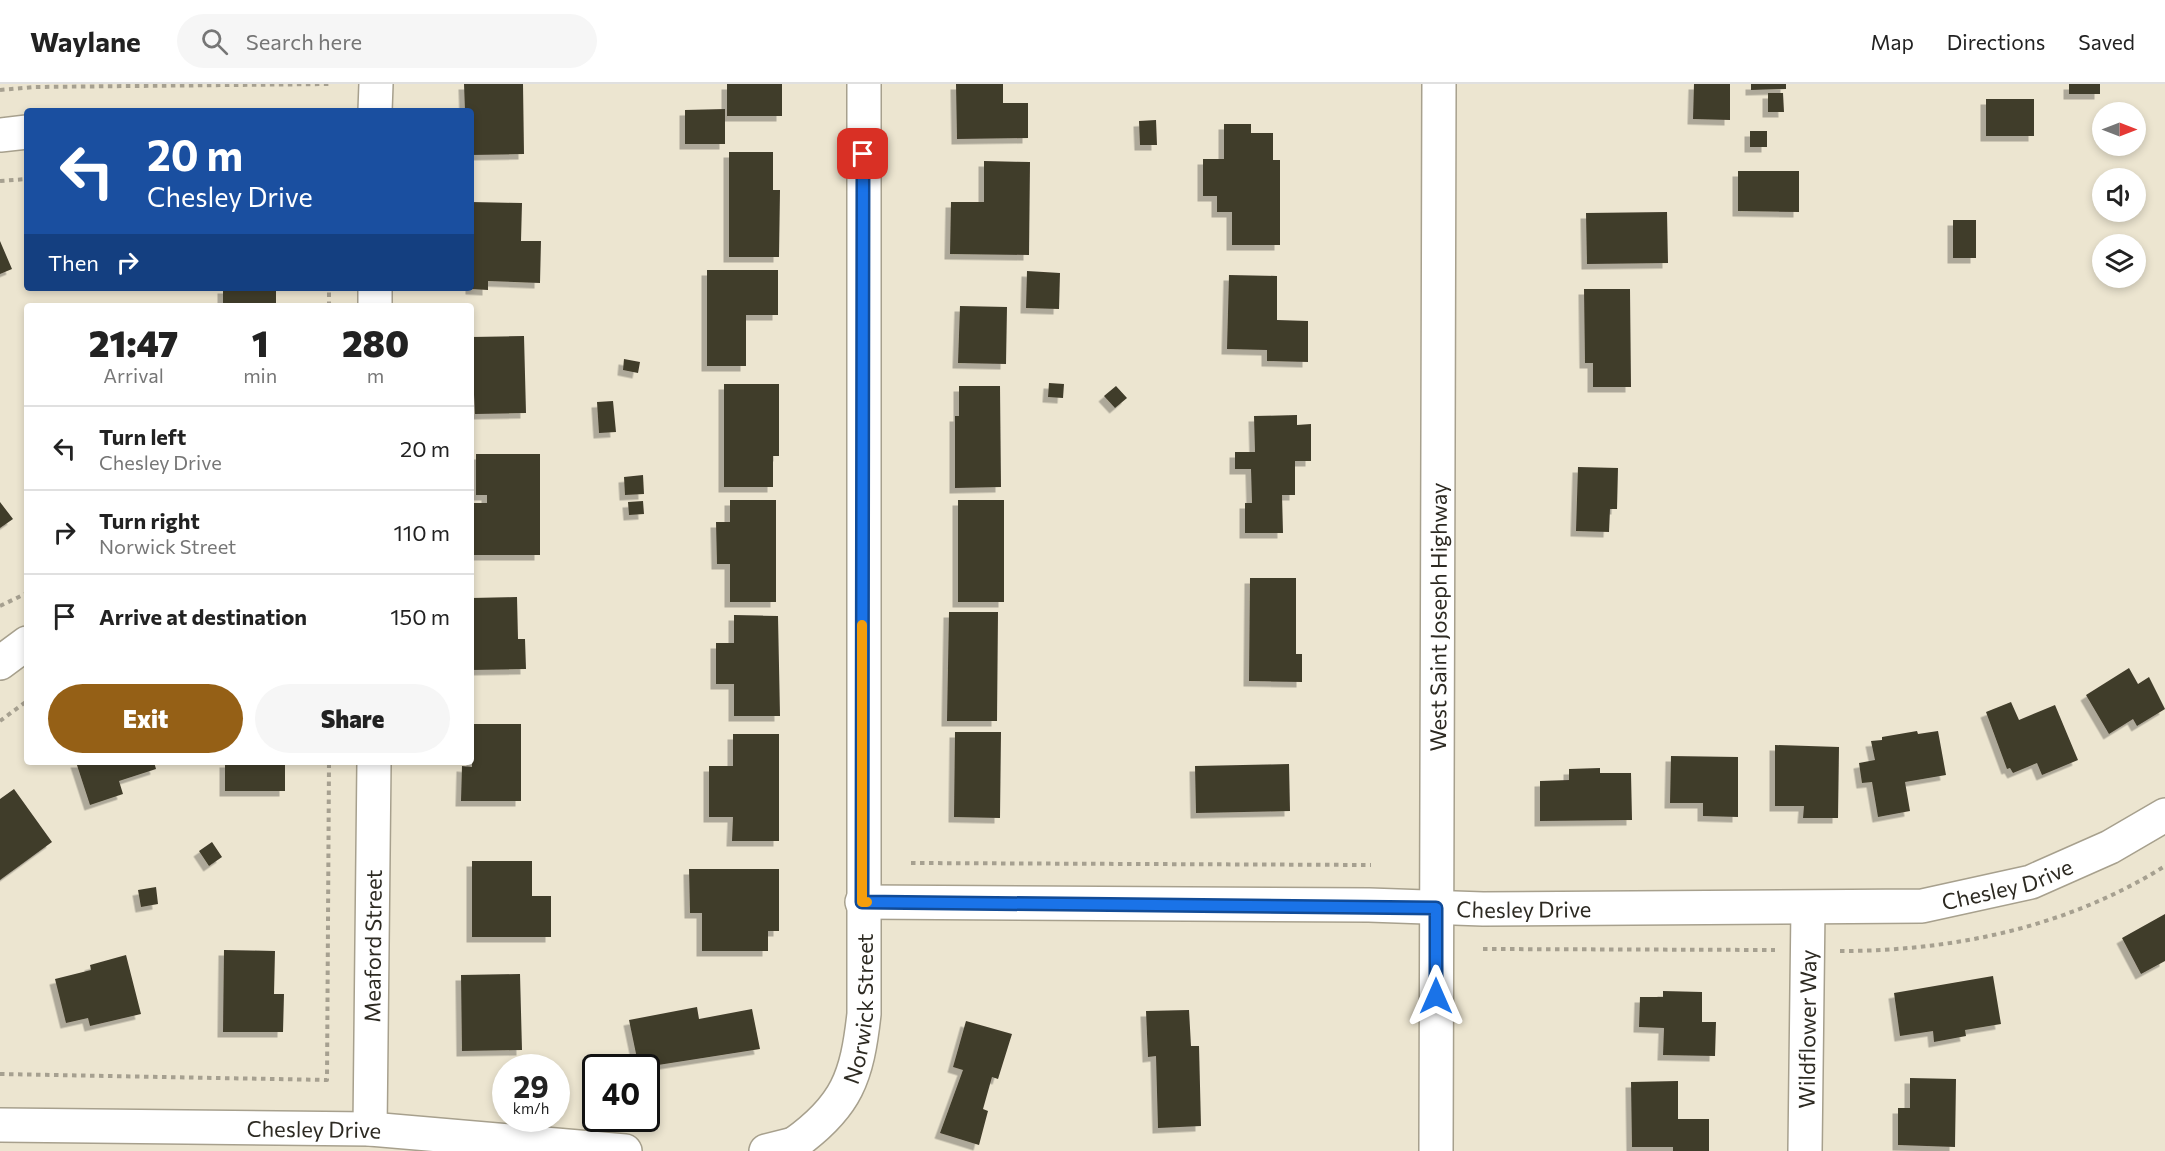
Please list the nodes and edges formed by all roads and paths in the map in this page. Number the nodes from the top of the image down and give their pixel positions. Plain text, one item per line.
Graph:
1 (330, 84) edge
2 (376, 84) edge
3 (864, 84) edge
4 (1439, 84) edge
5 (0, 90) edge
6 (375, 108) edge
7 (24, 132) edge
8 (0, 135) edge
9 (24, 179) edge
10 (0, 181) edge
11 (24, 594) edge
12 (0, 606) edge
13 (24, 645) edge
14 (0, 663) edge
15 (24, 703) edge
16 (0, 721) edge
17 (329, 765) edge
18 (374, 765) edge
19 (2165, 815) edge
20 (911, 863) dead end
21 (1371, 865) dead end
22 (862, 902) junction
23 (1436, 908) junction
24 (1808, 908) junction
25 (0, 1074) edge
26 (0, 1125) edge
27 (370, 1129) junction
28 (785, 1149) edge
29 (625, 1151) edge
30 (1436, 1151) edge
31 (1805, 1151) edge

1 - 5 path
2 - 6 street
3 - 22 street, Norwick Street
4 - 23 street, West Saint Joseph Highway
7 - 8 street
9 - 10 path
11 - 12 path
13 - 14 street
15 - 16 path
17 - 25 path
18 - 27 street, Meaford Street
19 - 24 street, Chesley Drive
20 - 21 path
22 - 23 street, Chesley Drive
22 - 28 street, Norwick Street
23 - 24 street, Chesley Drive
23 - 30 street, West Saint Joseph Highway
24 - 31 street, Wildflower Way
26 - 27 street, Chesley Drive
27 - 29 street, Chesley Drive

